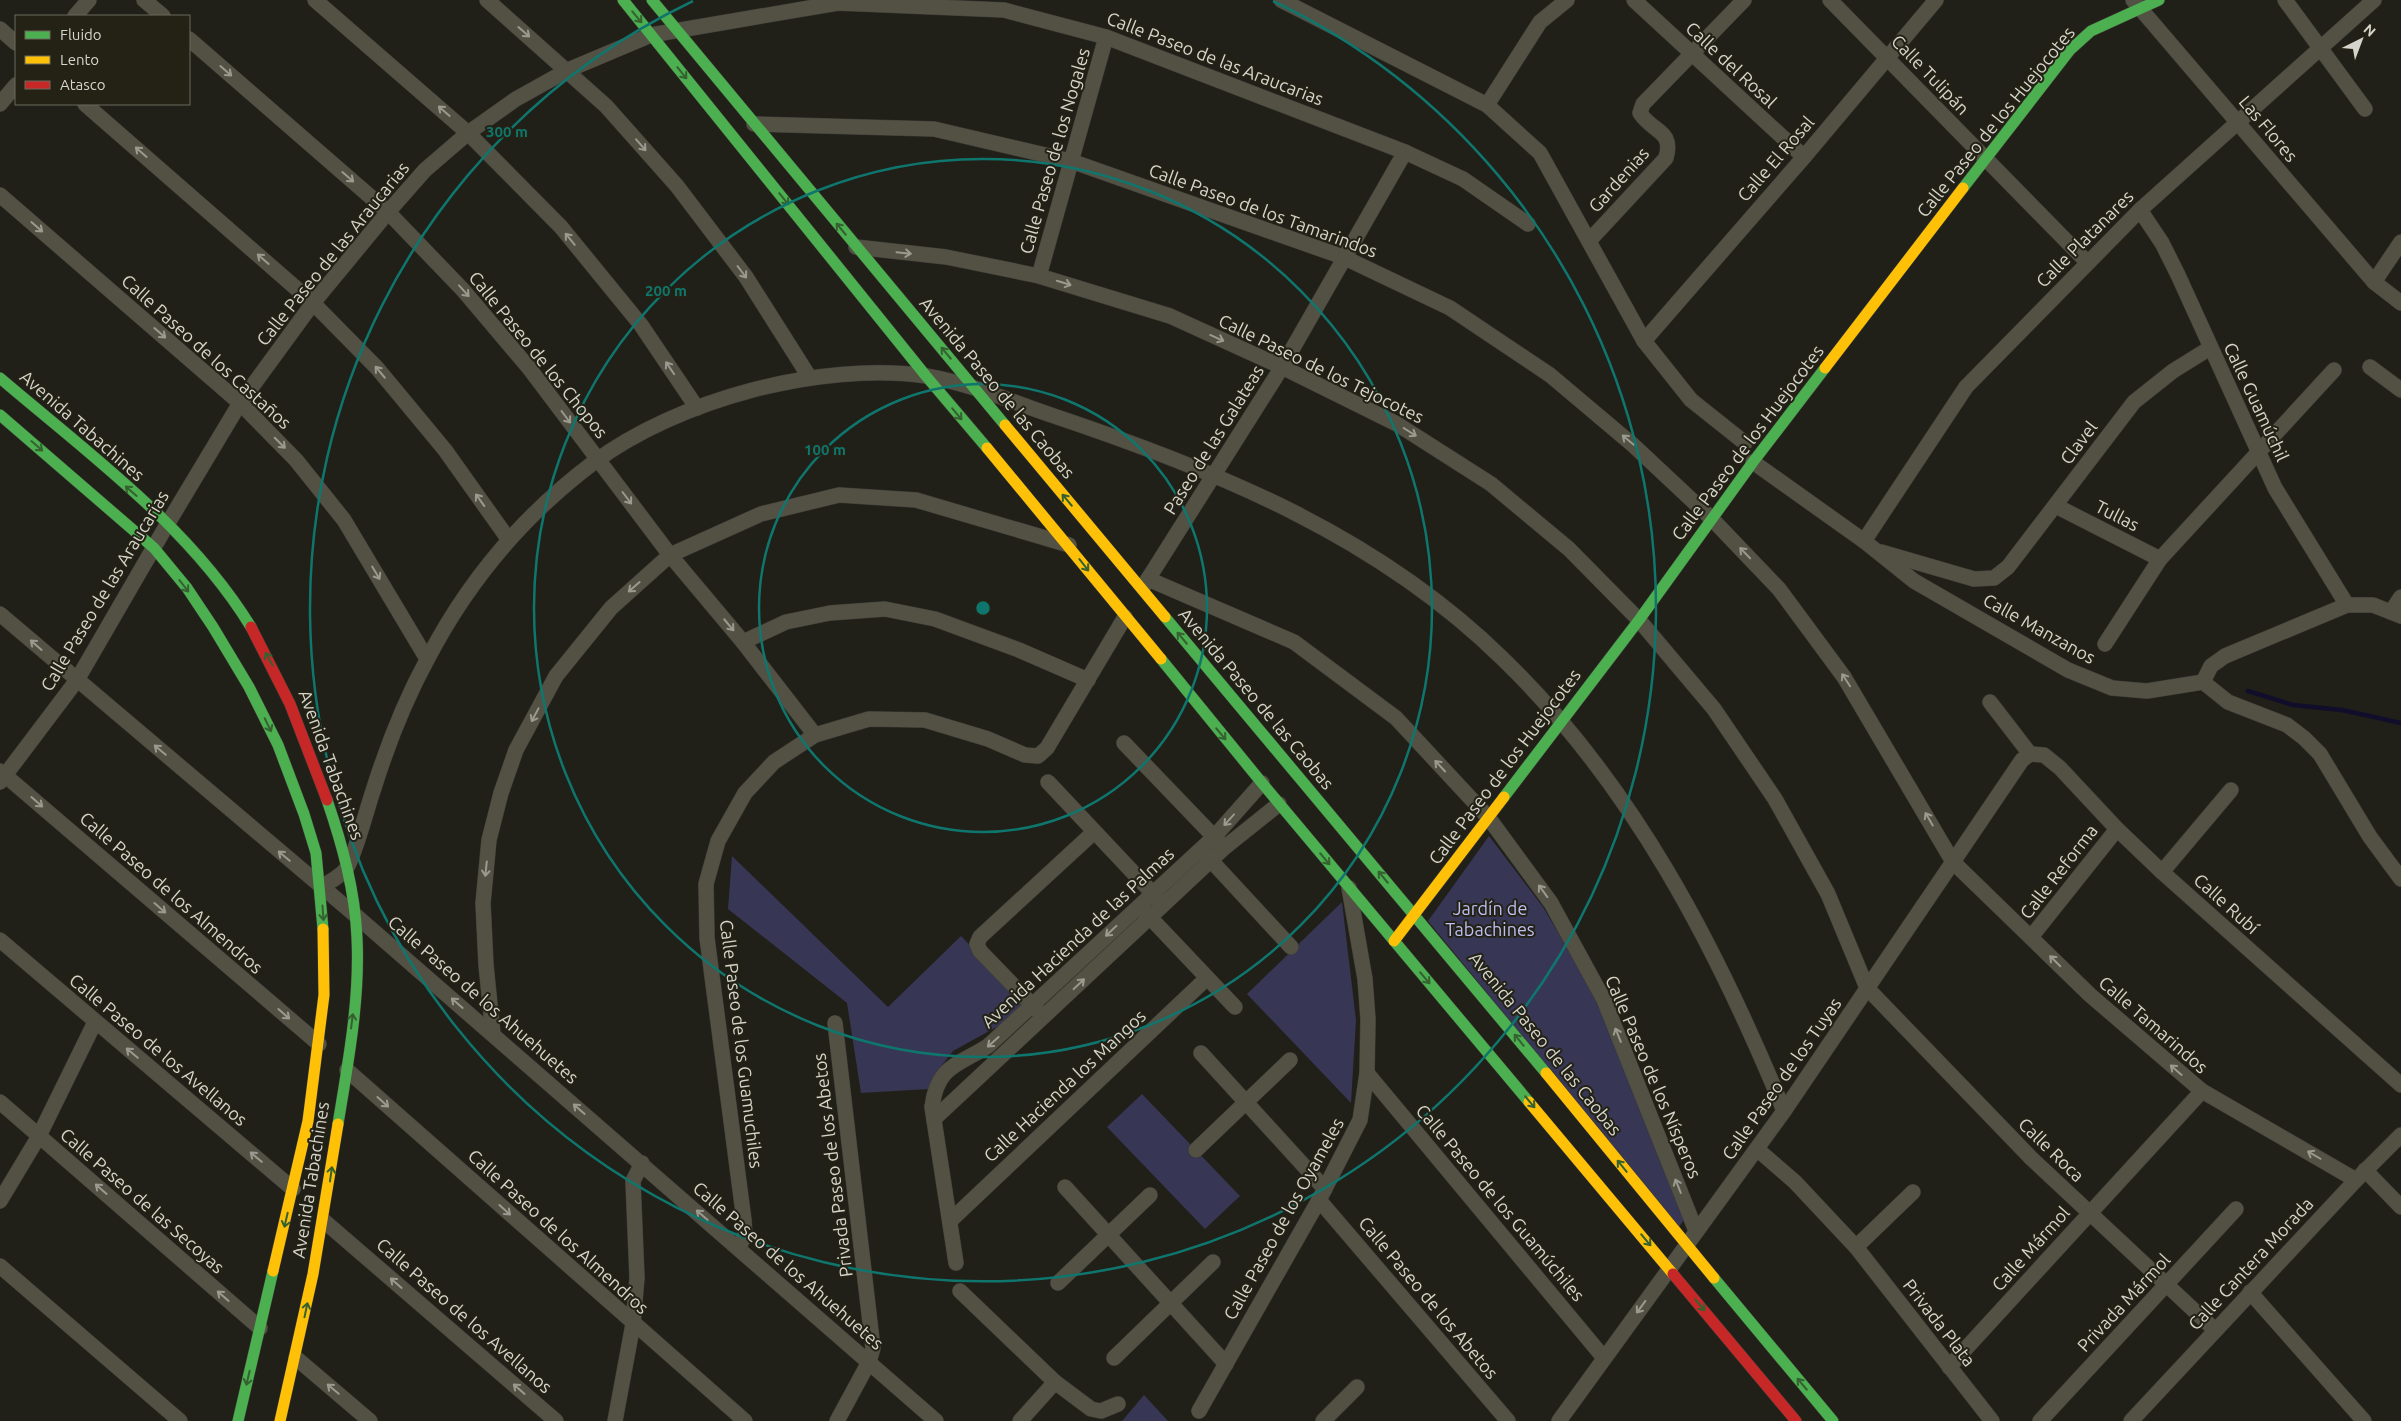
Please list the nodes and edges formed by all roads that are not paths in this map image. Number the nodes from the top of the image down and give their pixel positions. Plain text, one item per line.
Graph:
1 (89, 0) edge
2 (144, 0) edge
3 (315, 0) edge
4 (487, 0) edge
5 (623, 0) edge
6 (652, 0) edge
7 (1280, 0) edge
8 (1568, 0) edge
9 (1634, 0) edge
10 (1744, 0) edge
11 (1830, 0) edge
12 (1936, 0) edge
13 (2159, 0) edge
14 (2285, 0) edge
15 (2374, 0) edge
16 (925, 3) edge
17 (943, 3) edge
18 (2137, 5) edge
19 (76, 15) edge
20 (162, 15) edge
21 (0, 29) edge
22 (676, 29) junction
23 (651, 35) junction
24 (1106, 37) junction
25 (190, 40) edge
26 (15, 42) edge
27 (2319, 49) junction
28 (1692, 55) junction
29 (1887, 58) junction
30 (568, 70) junction
31 (15, 86) edge
32 (0, 104) edge
33 (87, 105) edge
34 (1487, 105) junction
35 (2365, 109) dead end
36 (2237, 122) junction
37 (754, 124) junction
38 (468, 133) junction
39 (1405, 152) junction
40 (1804, 157) junction
41 (1986, 160) junction
42 (1071, 161) junction
43 (0, 195) edge
44 (2140, 210) junction
45 (388, 212) junction
46 (1528, 224) dead end
47 (1589, 240) junction
48 (2401, 242) edge
49 (856, 247) junction
50 (1343, 257) junction
51 (2087, 262) junction
52 (1040, 276) junction
53 (2374, 282) junction
54 (313, 303) junction
55 (2401, 303) edge
56 (1644, 341) junction
57 (2210, 348) junction
58 (1282, 366) junction
59 (2370, 366) dead end
60 (2334, 370) dead end
61 (926, 376) junction
62 (0, 378) edge
63 (810, 378) junction
64 (977, 390) junction
65 (2401, 390) edge
66 (240, 403) junction
67 (697, 408) junction
68 (0, 415) edge
69 (1745, 443) dead end
70 (2258, 451) junction
71 (598, 460) junction
72 (1753, 462) junction
73 (1215, 476) junction
74 (2056, 506) junction
75 (1712, 519) junction
76 (168, 523) junction
77 (509, 540) junction
78 (1069, 545) junction
79 (1869, 545) junction
80 (154, 548) junction
81 (670, 556) junction
82 (2160, 559) junction
83 (1994, 578) joint
84 (1145, 584) junction
85 (2401, 597) edge
86 (2347, 605) junction
87 (0, 614) edge
88 (2396, 614) edge
89 (1125, 617) junction
90 (1639, 620) junction
91 (743, 642) junction
92 (2105, 644) dead end
93 (426, 659) junction
94 (1214, 675) junction
95 (77, 680) junction
96 (1088, 680) junction
97 (2203, 682) junction
98 (1190, 696) junction
99 (1990, 702) dead end
100 (1561, 720) junction
101 (815, 735) junction
102 (1124, 743) dead end
103 (2030, 754) junction
104 (2, 776) edge
105 (1048, 782) dead end
106 (1258, 788) junction
107 (2231, 790) dead end
108 (1274, 808) junction
109 (1488, 817) junction
110 (2117, 829) junction
111 (1094, 832) junction
112 (1219, 842) junction
113 (1206, 855) junction
114 (1953, 862) junction
115 (347, 868) junction
116 (2162, 872) junction
117 (2401, 879) edge
118 (321, 887) junction
119 (1348, 887) junction
120 (1153, 893) junction
121 (1164, 904) junction
122 (1139, 906) junction
123 (354, 914) junction
124 (1414, 914) junction
125 (1150, 917) junction
126 (2032, 937) junction
127 (0, 940) edge
128 (1394, 941) junction
129 (1291, 947) dead end
130 (1207, 978) junction
131 (1868, 988) junction
132 (1031, 1005) junction
133 (1235, 1007) dead end
134 (1043, 1017) junction
135 (95, 1022) junction
136 (835, 1022) dead end
137 (493, 1034) junction
138 (318, 1044) junction
139 (1201, 1053) dead end
140 (1290, 1060) dead end
141 (347, 1070) junction
142 (1367, 1073) junction
143 (2401, 1085) edge
144 (2202, 1091) junction
145 (0, 1102) edge
146 (1246, 1102) junction
147 (1784, 1111) junction
148 (934, 1119) junction
149 (323, 1125) junction
150 (2401, 1135) edge
151 (39, 1136) junction
152 (1757, 1149) junction
153 (1196, 1150) dead end
154 (642, 1163) junction
155 (2361, 1175) junction
156 (1065, 1187) dead end
157 (293, 1189) junction
158 (1913, 1192) dead end
159 (1150, 1194) dead end
160 (1322, 1194) junction
161 (0, 1201) edge
162 (2401, 1207) edge
163 (2236, 1209) dead end
164 (2089, 1213) junction
165 (324, 1221) junction
166 (950, 1221) junction
167 (1696, 1231) junction
168 (1108, 1234) junction
169 (1687, 1244) junction
170 (739, 1247) junction
171 (1856, 1247) junction
172 (1213, 1262) dead end
173 (956, 1263) dead end
174 (0, 1266) edge
175 (1669, 1268) junction
176 (1058, 1283) dead end
177 (2167, 1285) junction
178 (960, 1291) dead end
179 (2250, 1292) junction
180 (1170, 1303) junction
181 (632, 1324) junction
182 (260, 1328) junction
183 (2215, 1330) junction
184 (296, 1358) junction
185 (1114, 1358) dead end
186 (1604, 1358) junction
187 (869, 1362) junction
188 (1226, 1364) junction
189 (1949, 1367) junction
190 (1055, 1382) junction
191 (1358, 1387) dead end
192 (1118, 1404) dead end
193 (1199, 1411) dead end
194 (1328, 1419) edge
195 (180, 1421) edge
196 (238, 1421) edge
197 (280, 1421) edge
198 (370, 1421) edge
199 (556, 1421) edge
200 (615, 1421) edge
201 (745, 1421) edge
202 (837, 1421) edge
203 (936, 1421) edge
204 (1020, 1421) edge
205 (1508, 1421) edge
206 (1558, 1421) edge
207 (1796, 1421) edge
208 (1833, 1421) edge
209 (1992, 1421) edge
210 (2040, 1421) edge
211 (2131, 1421) edge
212 (2364, 1421) edge

1 - 19 street
2 - 20 street
38 -> 3 street
4 -> 30 street
5 -> 23 main road
6 - 22 main road, Avenida Paseo de las Caobas
7 - 34 street
8 - 34 street
9 - 28 street, Calle del Rosal
10 - 28 street
11 - 29 street, Calle Tulipán
12 - 29 street, Calle El Rosal
13 - 18 main road, Calle Paseo de los Huejocotes
14 - 27 street
15 - 27 street, Calle Platanares
16 - 17 street, Calle Paseo de las Araucarias
16 - 22 street, Calle Paseo de las Araucarias
17 - 24 street, Calle Paseo de las Araucarias
18 - 36 street, Las Flores
18 - 41 main road, Calle Paseo de los Huejocotes
21 - 26 street
22 - 23 street, Calle Paseo de las Araucarias
22 - 37 main road, Avenida Paseo de las Caobas
23 - 30 street, Calle Paseo de las Araucarias
23 -> 61 main road
24 - 39 street, Calle Paseo de las Araucarias
24 - 42 street, Calle Paseo de los Nogales
25 -> 45 street, Calle Paseo de los Chopos
27 - 35 street
27 - 36 street, Calle Platanares
28 - 40 street, Calle del Rosal
28 - 47 street, Gardenias
29 - 40 street, Calle El Rosal
29 - 41 street, Calle Tulipán
30 - 38 street, Calle Paseo de las Araucarias
30 -> 63 street
31 - 32 street
54 -> 33 street
34 - 47 street
36 - 44 street, Calle Platanares
36 - 53 street, Las Flores
37 - 42 street, Calle Paseo de los Tamarindos
49 -> 37 main road, Avenida Paseo de las Caobas
38 - 45 street, Calle Paseo de las Araucarias
67 -> 38 street
39 - 46 street, Calle Paseo de las Araucarias
39 - 50 street, Paseo de las Galateas
40 - 56 street, Calle El Rosal
41 - 51 street, Calle Tulipán
41 - 72 main road, Calle Paseo de los Huejocotes
42 - 50 street, Calle Paseo de los Tamarindos
42 - 52 street, Calle Paseo de los Nogales
43 -> 66 street, Calle Paseo de los Castaños
44 - 51 street, Calle Platanares
44 - 57 street, Calle Guamúchil
45 - 54 street, Calle Paseo de las Araucarias
45 -> 71 street, Calle Paseo de los Chopos
47 - 56 street
48 - 53 street
49 -> 52 street, Calle Paseo de los Tejocotes
64 -> 49 main road, Avenida Paseo de las Caobas
50 - 58 street, Paseo de las Galateas
75 -> 50 street, Calle Paseo de los Tamarindos
51 - 79 street, Calle Platanares
52 -> 58 street, Calle Paseo de los Tejocotes
53 - 55 street, Las Flores
54 - 66 street, Calle Paseo de las Araucarias
77 -> 54 street
56 - 69 street
57 - 70 street, Calle Guamúchil
57 - 74 street, Clavel
58 - 73 street, Paseo de las Galateas
58 -> 90 street, Calle Paseo de los Tejocotes
59 - 65 street
60 - 70 street
61 - 63 street
61 - 64 street
61 -> 78 main road
76 -> 62 main road, Avenida Tabachines
63 - 67 street
64 - 73 street
84 -> 64 main road, Avenida Paseo de las Caobas
66 - 76 street, Calle Paseo de las Araucarias
66 -> 93 street, Calle Paseo de los Castaños
67 - 71 street
68 -> 80 main road, Avenida Tabachines
70 - 82 street
70 - 86 street, Calle Guamúchil
71 - 77 street
71 -> 81 street, Calle Paseo de los Chopos
72 - 75 main road, Calle Paseo de los Huejocotes
72 - 79 street, Calle Manzanos
73 - 84 street, Paseo de las Galateas
73 - 100 street
74 - 82 street, Tullas
74 - 83 street, Clavel
75 - 90 main road, Calle Paseo de los Huejocotes
114 -> 75 street, Calle Paseo de los Tamarindos
76 - 80 street, Calle Paseo de las Araucarias
115 -> 76 main road, Avenida Tabachines
77 - 93 street
78 - 81 street
78 -> 89 main road
79 - 83 street, Calle Manzanos
79 - 97 street, Calle Manzanos
80 - 95 street, Calle Paseo de las Araucarias
80 -> 118 main road, Avenida Tabachines
81 -> 91 street, Calle Paseo de los Chopos
81 -> 137 street
82 - 92 street
94 -> 84 main road, Avenida Paseo de las Caobas
109 -> 84 street, Calle Paseo de los Nísperos
85 - 88 street
86 - 88 street
86 - 97 street
95 -> 87 street, Calle Paseo de los Ahuehuetes
89 - 96 street
89 - 98 main road
90 - 100 main road, Calle Paseo de los Huejocotes
90 - 131 street, Calle Paseo de los Tejocotes
91 - 96 street
91 - 101 street, Calle Paseo de los Chopos
93 - 115 street
94 - 98 main road
124 -> 94 main road, Avenida Paseo de las Caobas
95 - 104 street, Calle Paseo de las Araucarias
118 -> 95 street, Calle Paseo de los Ahuehuetes
96 - 101 street, Calle Paseo de los Guamuchiles
97 - 117 street
98 -> 106 main road
99 - 103 street
100 - 109 main road, Calle Paseo de los Huejocotes
100 - 147 street
101 - 170 street, Calle Paseo de los Guamuchiles
102 - 112 street
103 - 110 street, Calle Rubí
103 - 114 street, Calle Paseo de los Tuyas
104 -> 138 street, Calle Paseo de los Almendros
105 - 111 street
106 - 108 street
106 -> 112 street, Avenida Hacienda de las Palmas
107 - 116 street
108 - 112 street, Avenida Hacienda de las Palmas
108 -> 119 main road
109 - 124 main road, Calle Paseo de los Huejocotes
167 -> 109 street, Calle Paseo de los Nísperos
110 - 116 street, Calle Rubí
110 - 126 street, Calle Reforma
111 - 120 street
111 - 132 street
112 - 113 street, Avenida Hacienda de las Palmas
113 - 120 street, Avenida Hacienda de las Palmas
113 - 121 street, Avenida Hacienda de las Palmas
113 - 129 street
114 - 126 street, Calle Tamarindos
114 - 131 street, Calle Paseo de los Tuyas
115 - 118 street
115 - 123 main road, Avenida Tabachines
116 - 143 street, Calle Rubí
118 - 123 street, Calle Paseo de los Ahuehuetes
118 -> 138 main road, Avenida Tabachines
119 - 128 main road
119 - 142 street, Calle Paseo de los Oyameles
120 - 121 street
120 - 122 street, Avenida Hacienda de las Palmas
121 - 125 street, Avenida Hacienda de las Palmas
122 - 125 street
122 -> 132 street, Avenida Hacienda de las Palmas
137 -> 123 street, Calle Paseo de los Ahuehuetes
141 -> 123 main road, Avenida Tabachines
124 - 128 main road, Calle Paseo de los Huejocotes
169 -> 124 main road, Avenida Paseo de las Caobas
125 - 130 street
134 -> 125 street, Avenida Hacienda de las Palmas
144 -> 126 street, Calle Tamarindos
127 - 135 street, Calle Paseo de los Avellanos
128 -> 175 main road
130 - 133 street
130 - 166 street, Calle Hacienda los Mangos
131 - 147 street, Calle Paseo de los Tuyas
131 - 164 street, Calle Roca
132 - 134 street
132 -> 148 street, Avenida Hacienda de las Palmas
134 - 148 street, Avenida Hacienda de las Palmas
135 - 151 street
157 -> 135 street, Calle Paseo de los Avellanos
136 - 187 street, Privada Paseo de los Abetos
154 -> 137 street, Calle Paseo de los Ahuehuetes
138 - 149 main road, Avenida Tabachines
139 - 146 street, Calle Paseo de los Abetos
140 - 146 street
141 - 149 main road, Avenida Tabachines
141 -> 181 street, Calle Paseo de los Almendros
142 - 160 street, Calle Paseo de los Oyameles
142 - 186 street, Calle Paseo de los Guamúchiles
155 -> 144 street, Calle Tamarindos
144 - 164 street, Calle Mármol
145 - 151 street, Calle Paseo de las Secoyas
146 - 153 street
146 - 160 street, Calle Paseo de los Abetos
147 - 152 street, Calle Paseo de los Tuyas
148 - 166 street, Avenida Hacienda de las Palmas
149 - 157 main road, Avenida Tabachines
165 -> 149 main road, Avenida Tabachines
150 - 155 street, Calle Cantera Morada
151 - 161 street
182 -> 151 street, Calle Paseo de las Secoyas
152 - 167 street, Calle Paseo de los Tuyas
152 - 171 street, Privada Plata
170 -> 154 street, Calle Paseo de los Ahuehuetes
154 - 181 street
155 - 162 street, Calle Tamarindos
155 - 179 street, Calle Cantera Morada
156 - 168 street
157 -> 182 main road, Avenida Tabachines
158 - 171 street
159 - 168 street
160 - 188 street, Calle Paseo de los Oyameles
160 - 205 street, Calle Paseo de los Abetos
163 - 177 street, Privada Mármol
164 - 177 street, Calle Roca
164 - 189 street, Calle Mármol
184 -> 165 main road, Avenida Tabachines
199 -> 165 street, Calle Paseo de los Avellanos
166 - 173 street, Avenida Hacienda de las Palmas
167 - 169 street, Calle Paseo de los Tuyas
168 - 176 street
168 - 180 street
169 - 175 street, Calle Paseo de los Tuyas
208 -> 169 main road, Avenida Paseo de las Caobas
170 - 187 street, Calle Paseo de los Ahuehuetes
171 - 189 street, Privada Plata
172 - 180 street
174 - 195 street
175 -> 186 street, Calle Paseo de los Tuyas
175 -> 207 main road
177 - 183 street, Calle Roca
177 - 210 street, Privada Mármol
178 - 190 street
179 - 183 street, Calle Cantera Morada
179 - 212 street
180 - 185 street
180 - 188 street
181 - 200 street
181 - 201 street, Calle Paseo de los Almendros
182 -> 196 main road, Avenida Tabachines
183 - 211 street, Calle Cantera Morada
184 - 197 main road, Avenida Tabachines
198 -> 184 street
186 - 206 street, Calle Paseo de los Tuyas
187 - 202 street
187 - 203 street, Calle Paseo de los Ahuehuetes
188 - 193 street, Calle Paseo de los Oyameles
189 - 209 street, Privada Plata
190 - 192 street
190 - 204 street
191 - 194 street

